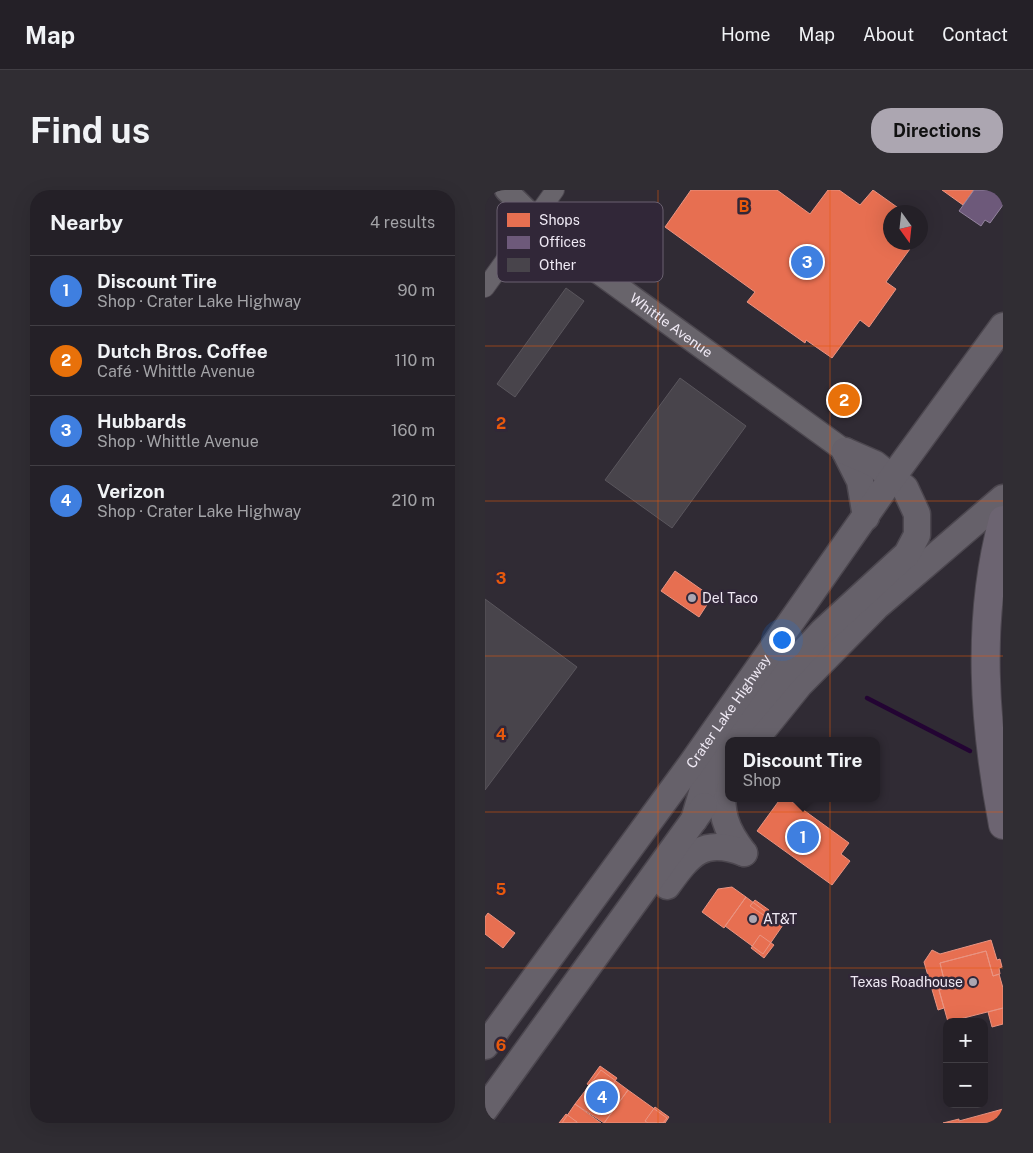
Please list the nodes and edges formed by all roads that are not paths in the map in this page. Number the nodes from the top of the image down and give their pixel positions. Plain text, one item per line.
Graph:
1 (506, 190) edge
2 (555, 190) edge
3 (517, 202) edge
4 (547, 202) edge
5 (497, 271) edge
6 (612, 282) edge
7 (485, 288) edge
8 (1003, 326) edge
9 (845, 451) junction
10 (892, 478) junction
11 (1003, 498) edge
12 (866, 517) junction
13 (993, 518) edge
14 (730, 737) edge
15 (757, 737) edge
16 (725, 745) edge
17 (725, 777) edge
18 (725, 782) edge
19 (694, 820) junction
20 (1003, 825) edge
21 (586, 969) junction
22 (485, 1046) edge
23 (485, 1109) edge

1 - 3 street, Whittle Avenue
2 - 4 street
5 - 7 street
6 - 9 street, Whittle Avenue
8 - 10 main road, Crater Lake Highway
9 - 10 main road
9 - 12 main road
10 - 12 main road, Crater Lake Highway
10 - 14 main road
11 - 13 main road
12 - 22 main road, Crater Lake Highway
13 - 15 main road
13 - 20 highway
16 - 19 main road
17 - 19 main road
18 - 21 main road
19 - 21 main road
21 - 23 main road

